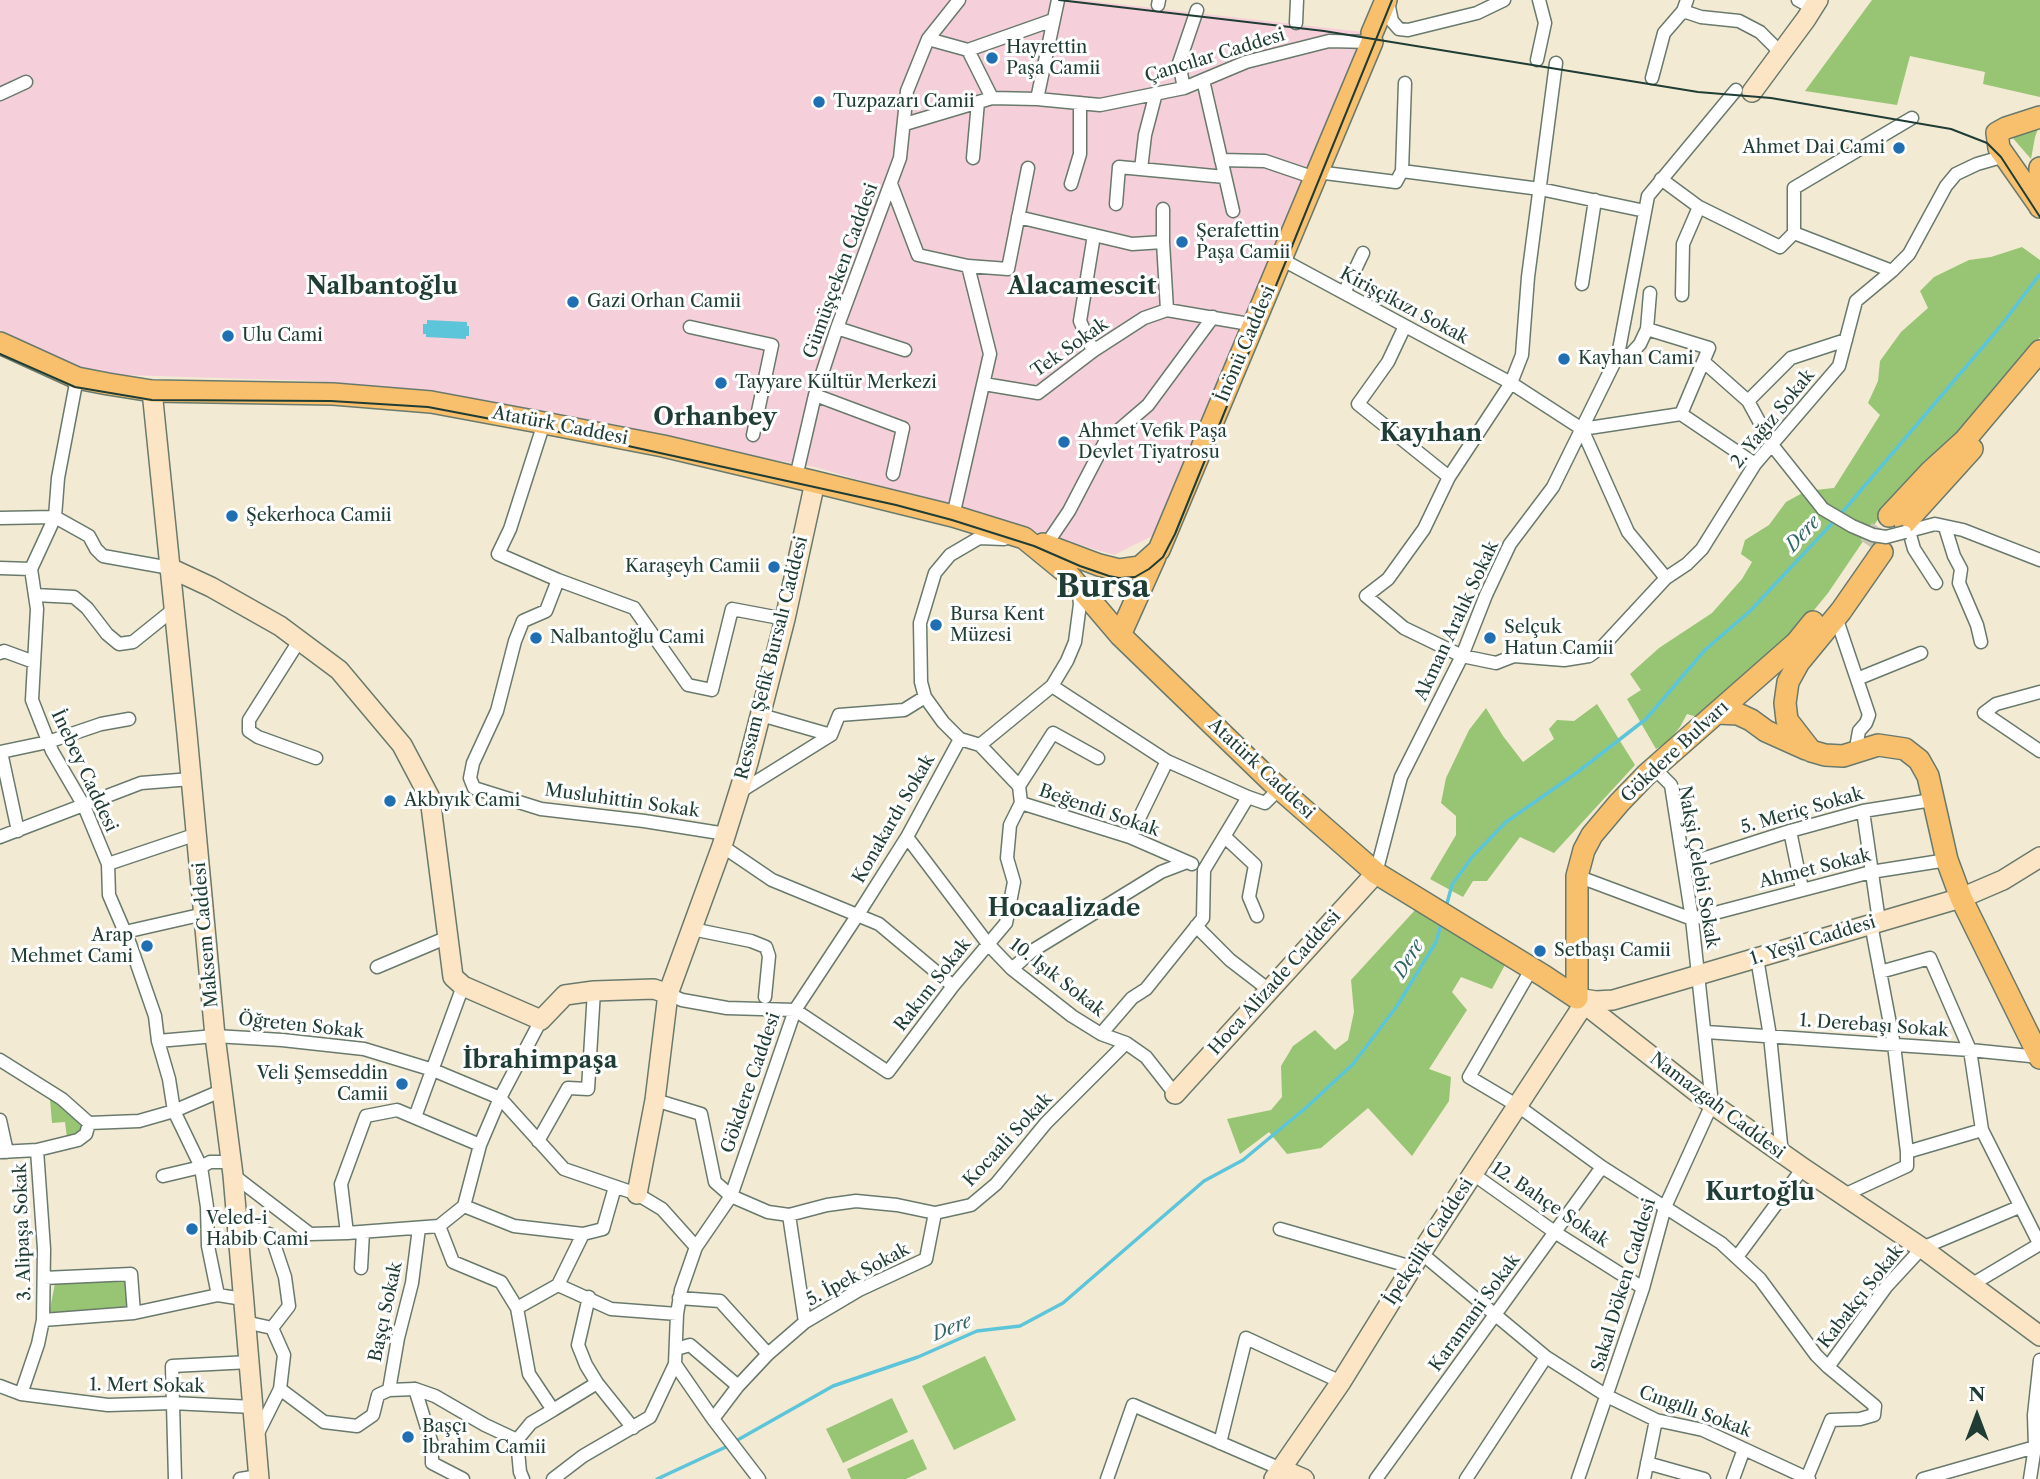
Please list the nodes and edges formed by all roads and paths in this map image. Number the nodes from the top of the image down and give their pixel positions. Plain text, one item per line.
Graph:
1 (959, 0) edge
2 (1058, 0) edge
3 (1297, 0) edge
4 (1388, 0) edge
5 (1504, 0) edge
6 (1539, 0) edge
7 (1810, 3) edge
8 (1685, 6) edge
9 (1198, 10) dead end
10 (1053, 20) junction
11 (1296, 23) dead end
12 (1372, 37) junction
13 (928, 39) junction
14 (968, 50) junction
15 (1781, 53) junction
16 (1537, 60) dead end
17 (1556, 63) dead end
18 (1652, 78) dead end
19 (1203, 80) junction
20 (26, 82) dead end
21 (1405, 83) dead end
22 (1184, 88) junction
23 (1744, 91) joint
24 (1156, 93) junction
25 (0, 94) edge
26 (992, 98) junction
27 (1037, 99) junction
28 (978, 102) junction
29 (1080, 103) junction
30 (2040, 117) edge
31 (1912, 118) dead end
32 (905, 124) junction
33 (2005, 156) junction
34 (973, 158) dead end
35 (1221, 160) junction
36 (1028, 168) dead end
37 (2040, 168) edge
38 (1141, 169) junction
39 (1402, 171) junction
40 (1316, 175) junction
41 (1226, 177) junction
42 (1661, 179) junction
43 (891, 184) junction
44 (1071, 184) dead end
45 (1540, 189) junction
46 (1595, 200) junction
47 (1116, 204) dead end
48 (2040, 206) edge
49 (1699, 207) junction
50 (1163, 209) dead end
51 (1233, 211) dead end
52 (1645, 211) junction
53 (1018, 217) junction
54 (1794, 233) junction
55 (1094, 235) junction
56 (1163, 242) junction
57 (1363, 253) dead end
58 (1281, 259) junction
59 (968, 266) junction
60 (1892, 271) junction
61 (1582, 284) dead end
62 (1344, 293) junction
63 (1650, 293) dead end
64 (1682, 295) dead end
65 (1167, 310) junction
66 (1213, 317) junction
67 (1255, 325) junction
68 (1405, 326) junction
69 (690, 327) dead end
70 (837, 328) junction
71 (1647, 329) junction
72 (1846, 341) junction
73 (0, 343) edge
74 (905, 350) dead end
75 (1093, 351) junction
76 (2040, 351) edge
77 (1618, 355) junction
78 (1704, 362) junction
79 (2040, 374) edge
80 (77, 378) junction
81 (1511, 383) junction
82 (984, 384) junction
83 (152, 391) junction
84 (815, 395) junction
85 (1748, 401) junction
86 (1681, 414) junction
87 (544, 423) junction
88 (1581, 429) junction
89 (753, 435) dead end
90 (1772, 445) junction
91 (1755, 464) junction
92 (892, 474) dead end
93 (1449, 477) junction
94 (806, 479) junction
95 (953, 516) junction
96 (55, 517) junction
97 (0, 518) edge
98 (1902, 525) junction
99 (1945, 527) junction
100 (1024, 538) junction
101 (1046, 545) junction
102 (1158, 550) junction
103 (2040, 560) edge
104 (0, 568) edge
105 (170, 568) junction
106 (31, 569) junction
107 (1665, 578) junction
108 (558, 580) junction
109 (1936, 583) dead end
110 (1077, 584) junction
111 (35, 595) junction
112 (174, 609) junction
113 (1836, 617) junction
114 (785, 619) junction
115 (1120, 635) junction
116 (299, 640) junction
117 (1982, 642) dead end
118 (0, 653) edge
119 (1921, 653) dead end
120 (1462, 656) junction
121 (34, 662) junction
122 (1857, 679) junction
123 (1052, 686) junction
124 (2040, 692) edge
125 (925, 697) junction
126 (1717, 713) junction
127 (761, 715) junction
128 (129, 719) dead end
129 (831, 735) junction
130 (960, 739) junction
131 (48, 742) junction
132 (980, 745) junction
133 (1811, 751) junction
134 (2040, 751) edge
135 (1859, 752) junction
136 (316, 758) dead end
137 (1098, 758) dead end
138 (1167, 761) junction
139 (1655, 769) junction
140 (191, 779) junction
141 (1019, 786) junction
142 (1280, 788) junction
143 (738, 793) junction
144 (1248, 797) junction
145 (1932, 800) junction
146 (1021, 803) junction
147 (84, 806) junction
148 (1863, 811) junction
149 (18, 831) junction
150 (1790, 831) junction
151 (197, 834) junction
152 (0, 837) edge
153 (907, 837) junction
154 (1129, 837) junction
155 (1225, 837) junction
156 (724, 840) junction
157 (2040, 857) edge
158 (1947, 860) junction
159 (1188, 862) junction
160 (108, 864) junction
161 (1684, 864) junction
162 (1204, 870) junction
163 (1871, 872) junction
164 (1376, 873) junction
165 (1577, 876) junction
166 (1802, 889) junction
167 (1961, 898) junction
168 (204, 914) junction
169 (857, 916) junction
170 (1257, 916) dead end
171 (1692, 919) junction
172 (1875, 923) junction
173 (1462, 925) joint
174 (1196, 926) junction
175 (692, 929) junction
176 (125, 932) junction
177 (448, 937) junction
178 (1578, 942) junction
179 (988, 944) junction
180 (1757, 958) junction
181 (377, 967) dead end
182 (1012, 969) junction
183 (1538, 972) junction
184 (1880, 972) junction
185 (1698, 976) junction
186 (463, 986) junction
187 (953, 986) junction
188 (1269, 990) junction
189 (594, 991) junction
190 (668, 994) junction
191 (765, 997) dead end
192 (1581, 1001) junction
193 (795, 1010) junction
194 (541, 1020) junction
195 (1706, 1032) junction
196 (1101, 1034) junction
197 (215, 1036) junction
198 (1770, 1036) junction
199 (158, 1041) junction
200 (1126, 1043) junction
201 (1894, 1045) junction
202 (1970, 1050) junction
203 (2040, 1057) edge
204 (0, 1060) edge
205 (433, 1070) junction
206 (223, 1090) junction
207 (1175, 1094) joint
208 (500, 1098) junction
209 (655, 1100) junction
210 (1712, 1104) junction
211 (1518, 1106) junction
212 (174, 1111) junction
213 (415, 1117) junction
214 (0, 1120) edge
215 (89, 1123) junction
216 (1982, 1130) junction
217 (538, 1141) junction
218 (480, 1145) junction
219 (37, 1150) junction
220 (4, 1152) edge
221 (1907, 1152) junction
222 (1782, 1154) junction
223 (201, 1167) junction
224 (1602, 1167) junction
225 (232, 1168) junction
226 (1803, 1168) junction
227 (1473, 1174) junction
228 (163, 1176) dead end
229 (615, 1187) junction
230 (637, 1194) junction
231 (1844, 1195) junction
232 (730, 1196) junction
233 (464, 1206) junction
234 (1665, 1207) junction
235 (2020, 1207) junction
236 (935, 1213) junction
237 (789, 1214) junction
238 (237, 1221) junction
239 (439, 1226) junction
240 (419, 1228) junction
241 (1280, 1229) dead end
242 (363, 1232) junction
243 (347, 1233) junction
244 (1556, 1233) junction
245 (583, 1234) junction
246 (2040, 1245) edge
247 (696, 1247) junction
248 (1922, 1248) junction
249 (1737, 1258) junction
250 (1416, 1260) junction
251 (361, 1268) dead end
252 (44, 1278) junction
253 (558, 1284) junction
254 (1971, 1285) junction
255 (1643, 1288) junction
256 (218, 1294) junction
257 (589, 1297) junction
258 (679, 1298) junction
259 (243, 1299) junction
260 (517, 1308) junction
261 (134, 1313) junction
262 (677, 1314) junction
263 (1496, 1314) junction
264 (43, 1320) junction
265 (245, 1322) junction
266 (805, 1322) junction
267 (272, 1328) junction
268 (2040, 1336) edge
269 (676, 1349) junction
270 (768, 1354) junction
271 (1546, 1357) junction
272 (2040, 1360) edge
273 (250, 1362) junction
274 (675, 1364) junction
275 (1828, 1367) junction
276 (1341, 1381) junction
277 (597, 1383) junction
278 (0, 1386) edge
279 (738, 1386) junction
280 (280, 1389) junction
281 (415, 1389) junction
282 (389, 1390) junction
283 (21, 1394) junction
284 (1607, 1396) junction
285 (172, 1403) junction
286 (253, 1407) junction
287 (552, 1410) junction
288 (713, 1419) junction
289 (1656, 1420) junction
290 (633, 1428) junction
291 (256, 1437) junction
292 (517, 1440) junction
293 (1220, 1443) junction
294 (2035, 1447) junction
295 (1744, 1448) junction
296 (1647, 1463) junction
297 (1278, 1474) edge
298 (1794, 1475) edge
299 (252, 1478) edge
300 (1808, 1478) edge
301 (175, 1479) edge
302 (463, 1479) edge
303 (523, 1479) edge
304 (553, 1479) edge
305 (759, 1479) edge
306 (1107, 1479) edge
307 (1304, 1479) edge
308 (1376, 1479) edge
309 (1466, 1479) edge
310 (1578, 1479) edge
311 (1644, 1479) edge
312 (1704, 1479) edge
313 (1732, 1479) edge
314 (1923, 1479) edge
315 (2030, 1479) edge

1 - 13 street, Gümüşçeken Caddesi
2 - 10 street
3 - 11 street
4 - 5 street
4 - 12 main road, İnönü Caddesi
6 - 16 street
7 - 15 main road
8 - 15 street
8 - 18 street
9 - 22 street
10 - 14 street
10 - 27 street
12 - 19 street, Çancılar Caddesi
12 - 40 main road, İnönü Caddesi
13 - 14 street
13 - 32 street, Gümüşçeken Caddesi
14 - 26 street
15 - 23 main road
17 - 45 street
19 - 22 street, Çancılar Caddesi
19 - 35 street
20 - 25 street
21 - 39 street
22 - 24 street, Çancılar Caddesi
23 - 42 street, Akman Aralık Sokak
24 - 29 street, Çancılar Caddesi
24 - 38 street
26 - 27 street, Çancılar Caddesi
26 - 28 street, Çancılar Caddesi
27 - 29 street, Çancılar Caddesi
28 - 32 street, Çancılar Caddesi
28 - 34 street
29 - 44 street
30 - 33 main road
31 - 54 street
32 - 43 street, Gümüşçeken Caddesi
33 - 48 main road
33 - 60 street
35 - 40 street
35 - 41 street
36 - 53 street
37 - 48 main road
38 - 41 street
38 - 47 street
39 - 40 street
39 - 45 street
40 - 58 main road, İnönü Caddesi
41 - 51 street
42 - 49 street
42 - 52 street, Akman Aralık Sokak
43 - 59 street
43 - 70 street, Gümüşçeken Caddesi
45 - 46 street
45 - 81 street
46 - 52 street
46 - 61 street
49 - 54 street
49 - 64 street
50 - 56 street
52 - 77 street, Akman Aralık Sokak
53 - 55 street
53 - 59 street
54 - 60 street
55 - 56 street
55 - 75 street
56 - 65 street
57 - 62 street
58 - 62 street, Kirişçikızı Sokak
58 - 67 main road, İnönü Caddesi
59 - 82 street
60 - 72 street, 2. Yağız Sokak
62 - 68 street, Kirişçikızı Sokak
63 - 71 street
65 - 66 street
65 - 75 street, Tek Sokak
66 - 67 street
66 - 101 street
67 - 102 main road, İnönü Caddesi
68 - 81 street, Kirişçikızı Sokak
68 - 93 street
69 - 89 street
70 - 74 street
70 - 84 street, Gümüşçeken Caddesi
71 - 77 street
71 - 78 street
72 - 85 street
72 - 90 street, 2. Yağız Sokak
73 - 80 main road, Atatürk Caddesi
75 - 82 street, Tek Sokak
76 - 98 main road
77 - 88 street, Akman Aralık Sokak
78 - 85 street
78 - 86 street
79 - 98 main road
80 - 83 main road, Atatürk Caddesi
80 - 96 street
81 - 88 street, Kirişçikızı Sokak
81 - 93 street
82 - 95 street
83 - 87 main road, Atatürk Caddesi
83 - 105 main road, Maksem Caddesi
84 - 92 street
84 - 94 street, Gümüşçeken Caddesi
85 - 90 street
86 - 88 street
86 - 91 street
87 - 94 main road, Atatürk Caddesi
87 - 108 street
88 - 107 street
88 - 120 street, Akman Aralık Sokak
90 - 91 street, 2. Yağız Sokak
90 - 98 street, bridge
91 - 107 street, 2. Yağız Sokak
93 - 120 street, 2. Yağız Sokak
94 - 95 main road, Atatürk Caddesi
94 - 114 main road, Ressam Şefik Bursalı Caddesi
95 - 100 main road, Atatürk Caddesi
96 - 97 street
96 - 105 street
96 - 106 street
98 - 99 street
98 - 109 street
99 - 103 street
99 - 117 street
100 - 101 main road
100 - 110 main road, Atatürk Caddesi
100 - 125 street
101 - 102 main road
102 - 115 main road
104 - 106 street
105 - 112 main road, Maksem Caddesi
105 - 116 main road
106 - 111 street, İnebey Caddesi
107 - 120 street, 2. Yağız Sokak
108 - 114 street
108 - 156 street, Musluhittin Sokak
110 - 115 main road, Atatürk Caddesi
110 - 123 street
111 - 112 street
111 - 121 street, İnebey Caddesi
112 - 140 main road, Maksem Caddesi
113 - 122 street
113 - 126 main road, Gökdere Bulvarı
113 - 133 main road, Gökdere Bulvarı
114 - 127 main road, Ressam Şefik Bursalı Caddesi
115 - 142 main road, Atatürk Caddesi
116 - 136 street
116 - 177 main road
118 - 121 street
119 - 122 street
120 - 164 street, Akman Aralık Sokak
121 - 131 street, İnebey Caddesi
122 - 135 street
123 - 132 street
123 - 138 street
124 - 134 street
125 - 129 street
125 - 130 street
126 - 133 main road
126 - 139 main road, Gökdere Bulvarı
127 - 129 street
127 - 143 main road, Ressam Şefik Bursalı Caddesi
128 - 131 street
129 - 143 street
130 - 132 street
130 - 153 street, Konakardı Sokak
131 - 147 street, İnebey Caddesi
131 - 149 street
132 - 141 street
133 - 135 main road
135 - 145 main road
137 - 141 street
138 - 144 street
138 - 154 street
139 - 161 street, Nakşi Çelebi Sokak
139 - 165 main road, Gökdere Bulvarı
140 - 147 street
140 - 151 main road, Maksem Caddesi
141 - 146 street, Rakım Sokak
142 - 144 street
142 - 164 main road, Atatürk Caddesi
143 - 156 main road, Ressam Şefik Bursalı Caddesi
144 - 155 street
145 - 148 street, 5. Meriç Sokak
145 - 158 main road
146 - 154 street, Beğendi Sokak
146 - 179 street, Rakım Sokak
147 - 149 street
147 - 160 street, İnebey Caddesi
148 - 150 street, 5. Meriç Sokak
148 - 163 street
149 - 152 street
150 - 161 street, 5. Meriç Sokak
150 - 166 street
151 - 160 street
151 - 168 main road, Maksem Caddesi
153 - 169 street, Konakardı Sokak
153 - 179 street, 10. Işık Sokak
154 - 159 street, Beğendi Sokak
155 - 162 street
155 - 170 street
156 - 169 street
156 - 175 main road, Ressam Şefik Bursalı Caddesi
157 - 167 main road, 1. Yeşil Caddesi
158 - 163 street, Ahmet Sokak
158 - 167 main road
159 - 162 street, Beğendi Sokak
159 - 182 street
160 - 176 street, İnebey Caddesi
161 - 171 street, Nakşi Çelebi Sokak
162 - 174 street
163 - 166 street, Ahmet Sokak
163 - 172 street
164 - 173 main road, Atatürk Caddesi
164 - 188 main road, Hoca Alizade Caddesi
165 - 171 street
165 - 178 main road, Gökdere Bulvarı
166 - 171 street, Ahmet Sokak
167 - 172 main road, 1. Yeşil Caddesi
167 - 203 main road
168 - 176 street
168 - 197 main road, Maksem Caddesi
169 - 187 street
169 - 193 street, Gökdere Caddesi
171 - 185 street, Nakşi Çelebi Sokak
172 - 180 main road, 1. Yeşil Caddesi
172 - 184 street
173 - 183 main road, Namazgah Caddesi
174 - 188 street
174 - 196 street
175 - 190 main road, Ressam Şefik Bursalı Caddesi
175 - 191 street
176 - 199 street, İnebey Caddesi
177 - 181 street
177 - 186 main road
178 - 183 main road
178 - 192 main road, Gökdere Bulvarı
179 - 182 street, 10. Işık Sokak
179 - 187 street, Rakım Sokak
180 - 185 main road, 1. Yeşil Caddesi
180 - 198 street
182 - 196 street, 10. Işık Sokak
183 - 192 main road, Namazgah Caddesi
183 - 211 street
184 - 201 street
184 - 202 street
185 - 192 main road, 1. Yeşil Caddesi
185 - 195 street, Nakşi Çelebi Sokak
186 - 194 main road
186 - 205 street
187 - 193 street, Rakım Sokak
188 - 207 main road, Hoca Alizade Caddesi
189 - 190 main road
189 - 194 main road
189 - 217 street
190 - 193 street
190 - 209 main road, Ressam Şefik Bursalı Caddesi
192 - 210 main road, Namazgah Caddesi
192 - 211 main road, İpekçilik Caddesi
193 - 232 street, Gökdere Caddesi
194 - 208 street
195 - 198 street, 1. Derebaşı Sokak
195 - 210 street, Nakşi Çelebi Sokak
196 - 200 street, 10. Işık Sokak
197 - 199 street, Öğreten Sokak
197 - 205 street, Öğreten Sokak
197 - 206 main road, Maksem Caddesi
198 - 201 street, 1. Derebaşı Sokak
198 - 222 street
199 - 212 street, İnebey Caddesi
200 - 207 street, 10. Işık Sokak
200 - 236 street, Kocaali Sokak
201 - 202 street, 1. Derebaşı Sokak
201 - 221 street
202 - 203 street, 1. Derebaşı Sokak
202 - 216 street
204 - 215 street
205 - 208 street, Öğreten Sokak
205 - 213 street
206 - 212 street
206 - 225 main road, Maksem Caddesi
208 - 217 street
208 - 218 street
209 - 230 main road, Ressam Şefik Bursalı Caddesi
209 - 232 street
210 - 222 main road, Namazgah Caddesi
210 - 234 street, Sakal Döken Caddesi
211 - 224 street
211 - 227 main road, İpekçilik Caddesi
212 - 215 street
212 - 223 street, İnebey Caddesi
213 - 218 street
213 - 243 street
214 - 220 street
215 - 219 street
216 - 221 street
216 - 235 street
217 - 229 street
218 - 233 street
219 - 220 street
219 - 252 street, 3. Alipaşa Sokak
221 - 231 street
222 - 226 main road, Namazgah Caddesi
223 - 225 street
223 - 228 street
223 - 256 street, İnebey Caddesi
224 - 234 street
224 - 244 street, Karamani Sokak
225 - 238 main road, Maksem Caddesi
225 - 243 street
226 - 231 main road, Namazgah Caddesi
226 - 249 street
227 - 244 street, 12. Bahçe Sokak
227 - 250 main road, İpekçilik Caddesi
229 - 230 street
229 - 245 street
230 - 247 street
231 - 248 main road, Namazgah Caddesi
232 - 237 street, Kocaali Sokak
232 - 247 street, Gökdere Caddesi
233 - 239 street
233 - 245 street
234 - 249 street
234 - 255 street, Sakal Döken Caddesi
235 - 246 street
235 - 248 street
236 - 237 street, Kocaali Sokak
236 - 266 street, 5. İpek Sokak
237 - 266 street
238 - 259 main road, Maksem Caddesi
238 - 267 street
239 - 240 street
239 - 260 street
240 - 242 street
240 - 282 street, Başçı Sokak
241 - 250 street
242 - 243 street
242 - 251 street
244 - 255 street, 12. Bahçe Sokak
244 - 263 street, Karamani Sokak
245 - 253 street
246 - 254 street
247 - 258 street, Gökdere Caddesi
248 - 254 main road, Namazgah Caddesi
248 - 275 street, Kabakçı Sokak
249 - 275 street
250 - 263 street, Cıngıllı Sokak
250 - 276 main road, İpekçilik Caddesi
252 - 261 street
252 - 264 street, 3. Alipaşa Sokak
253 - 257 street
253 - 260 street
254 - 268 main road, Namazgah Caddesi
255 - 284 street, Sakal Döken Caddesi
256 - 259 street
256 - 261 street
257 - 262 street
257 - 277 street
258 - 262 street, Gökdere Caddesi
258 - 270 street
259 - 265 main road, Maksem Caddesi
260 - 287 street
261 - 264 street
262 - 269 street, Gökdere Caddesi
263 - 271 street, Cıngıllı Sokak
263 - 308 street, Karamani Sokak
264 - 283 street, 3. Alipaşa Sokak
265 - 267 street
265 - 273 main road, Maksem Caddesi
266 - 270 street, 5. İpek Sokak
267 - 280 street
269 - 274 street, Gökdere Caddesi
269 - 279 street
270 - 279 street, 5. İpek Sokak
271 - 284 street, Cıngıllı Sokak
271 - 309 street
272 - 294 street
273 - 285 street
273 - 286 main road, Maksem Caddesi
274 - 288 street
274 - 290 street
275 - 300 street
276 - 293 street
276 - 297 main road, İpekçilik Caddesi
277 - 287 street
277 - 290 street
278 - 283 street, 1. Mert Sokak
279 - 288 street, 5. İpek Sokak
280 - 282 street, Başçı Sokak
280 - 291 street
281 - 282 street
281 - 292 street
281 - 302 street
283 - 285 street, 1. Mert Sokak
284 - 289 street, Cıngıllı Sokak
284 - 310 street, Sakal Döken Caddesi
285 - 286 street, 1. Mert Sokak
285 - 301 street
286 - 291 main road, Maksem Caddesi
287 - 292 street
288 - 305 street
289 - 295 street, Cıngıllı Sokak
289 - 296 street
290 - 304 street
291 - 299 main road, Maksem Caddesi
292 - 303 street
293 - 297 street
293 - 306 street
294 - 314 street
294 - 315 street
295 - 298 street, Cıngıllı Sokak
295 - 313 street
296 - 311 street
296 - 312 street
297 - 307 main road
298 - 300 street, Cıngıllı Sokak

